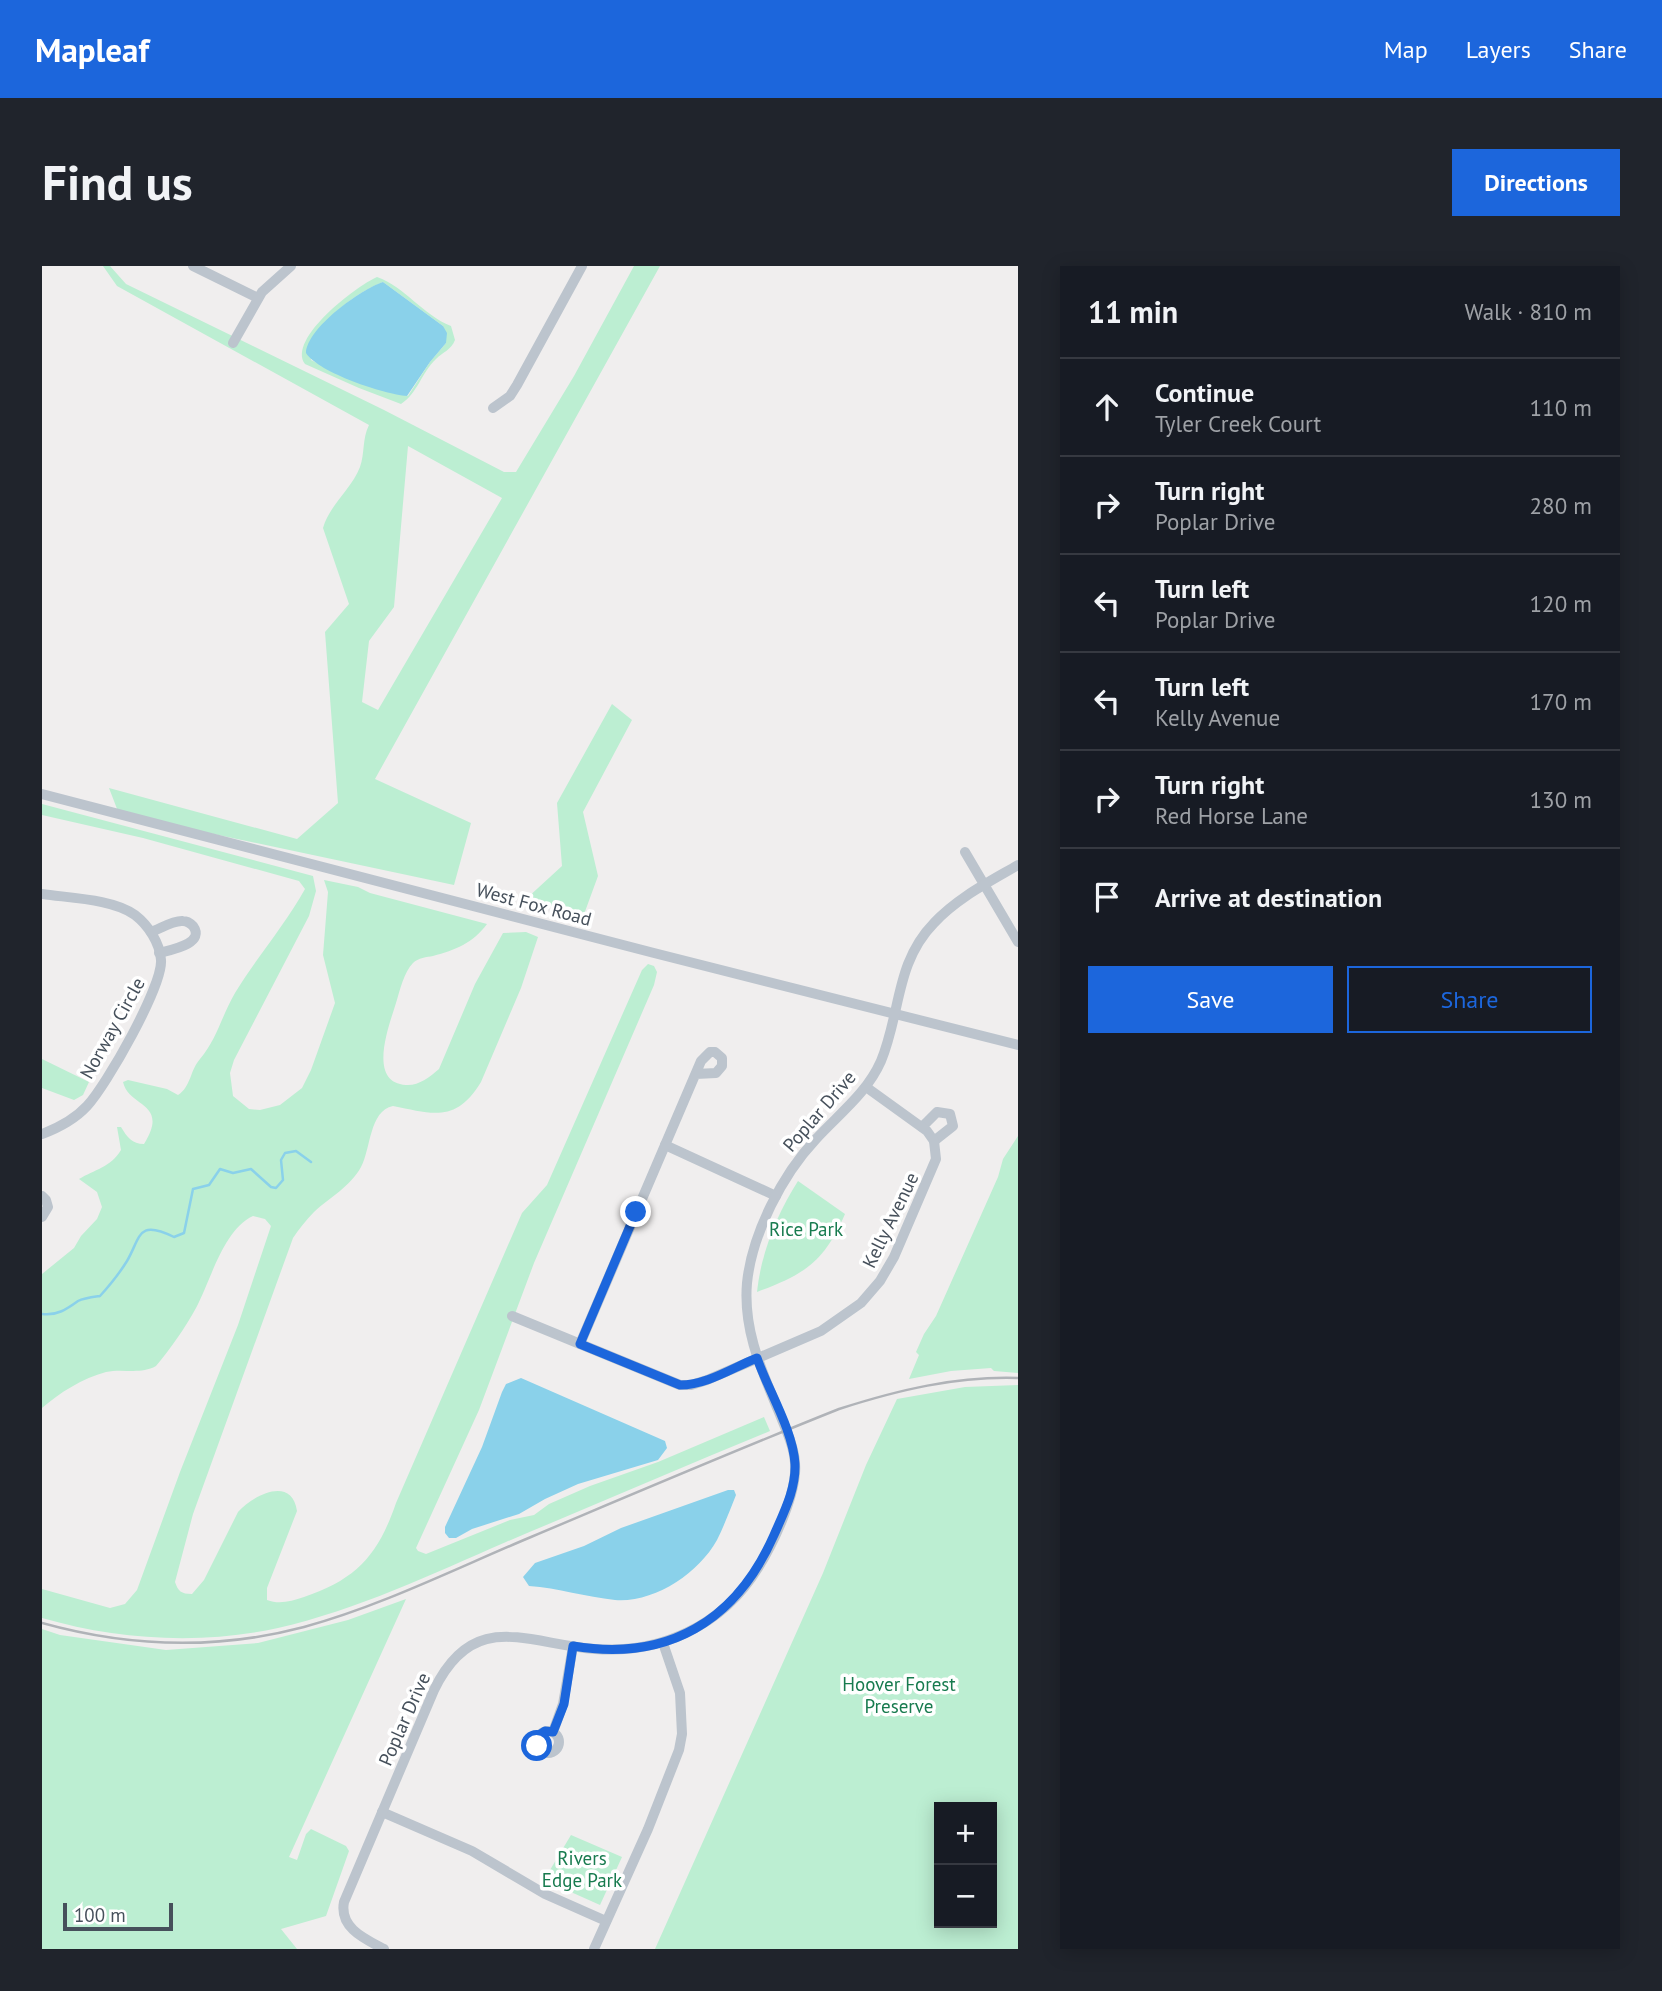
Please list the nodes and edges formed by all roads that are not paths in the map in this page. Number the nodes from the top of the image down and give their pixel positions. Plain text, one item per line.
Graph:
1 (193, 266) edge
2 (291, 266) edge
3 (582, 266) edge
4 (258, 298) junction
5 (233, 343) dead end
6 (493, 408) dead end
7 (42, 793) edge
8 (964, 852) dead end
9 (1018, 865) edge
10 (985, 885) junction
11 (42, 894) edge
12 (151, 932) junction
13 (1018, 942) edge
14 (159, 953) junction
15 (893, 1013) junction
16 (1018, 1045) edge
17 (696, 1074) dead end
18 (866, 1087) junction
19 (922, 1127) junction
20 (42, 1134) edge
21 (934, 1141) junction
22 (665, 1145) junction
23 (42, 1196) edge
24 (776, 1196) junction
25 (42, 1217) edge
26 (512, 1316) dead end
27 (580, 1344) junction
28 (757, 1358) junction
29 (663, 1643) junction
30 (573, 1646) junction
31 (553, 1732) dead end
32 (382, 1812) junction
33 (606, 1921) junction
34 (384, 1949) edge
35 (594, 1949) edge

1 - 4 street
2 - 4 street
3 - 6 street
4 - 5 street
7 - 15 street, West Fox Road
8 - 10 street
9 - 10 street, Poplar Drive
10 - 13 street
10 - 15 street, Poplar Drive
11 - 12 street, Norway Circle
12 - 14 street, Norway Circle
12 - 14 street
14 - 20 street, Norway Circle
15 - 16 street, West Fox Road
15 - 18 street, Poplar Drive
17 - 22 street
18 - 19 street
18 - 24 street, Poplar Drive
19 - 21 street
19 - 21 street, Kelly Avenue
21 - 28 street, Kelly Avenue
22 - 24 street
22 - 27 street
23 - 25 street
24 - 28 street, Poplar Drive
26 - 27 street, Kelly Avenue
27 - 28 street, Kelly Avenue
28 - 29 street, Poplar Drive
29 - 30 street, Poplar Drive
29 - 33 street
30 - 31 street
30 - 32 street, Poplar Drive
32 - 33 street
32 - 34 street, Poplar Drive
33 - 35 street

